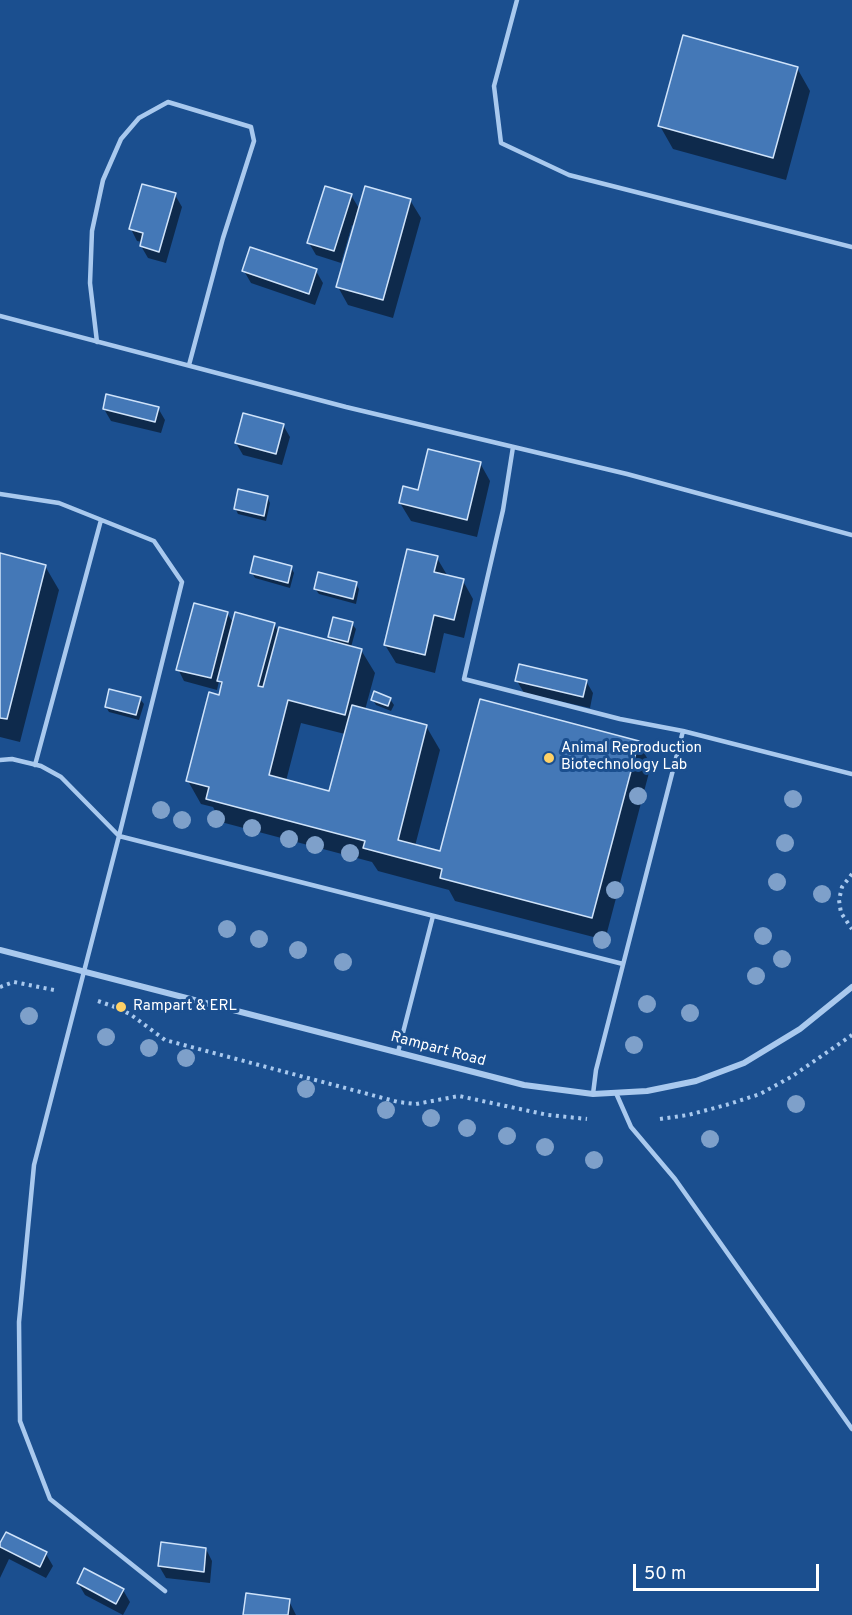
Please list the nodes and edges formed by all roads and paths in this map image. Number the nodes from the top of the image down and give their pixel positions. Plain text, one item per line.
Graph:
1 (517, 0) edge
2 (852, 247) edge
3 (0, 316) edge
4 (97, 342) junction
5 (189, 365) junction
6 (513, 447) junction
7 (0, 494) edge
8 (101, 520) junction
9 (852, 535) edge
10 (683, 731) junction
11 (0, 760) edge
12 (35, 765) junction
13 (852, 774) edge
14 (119, 836) junction
15 (852, 874) edge
16 (434, 916) junction
17 (852, 929) edge
18 (0, 950) edge
19 (623, 964) junction
20 (83, 971) junction
21 (0, 987) edge
22 (852, 987) edge
23 (54, 990) dead end
24 (98, 1001) dead end
25 (852, 1035) edge
26 (398, 1052) junction
27 (616, 1093) junction
28 (593, 1094) junction
29 (587, 1119) dead end
30 (660, 1119) dead end
31 (852, 1429) edge
32 (165, 1591) dead end

1 - 2 lane
3 - 4 lane
4 - 5 lane
4 - 5 lane
5 - 6 lane
6 - 9 lane
6 - 10 lane
7 - 8 lane
8 - 12 lane
8 - 14 lane
10 - 13 lane
10 - 19 lane
11 - 12 lane
12 - 14 lane
14 - 16 lane
14 - 20 lane
15 - 17 path
16 - 19 lane
16 - 26 lane
18 - 20 street, Rampart Road
19 - 28 lane
20 - 26 street, Rampart Road
20 - 32 lane
21 - 23 path
22 - 27 street, Rampart Road
24 - 29 path
25 - 30 path
26 - 28 street, Rampart Road
27 - 28 street, Rampart Road
27 - 31 lane

